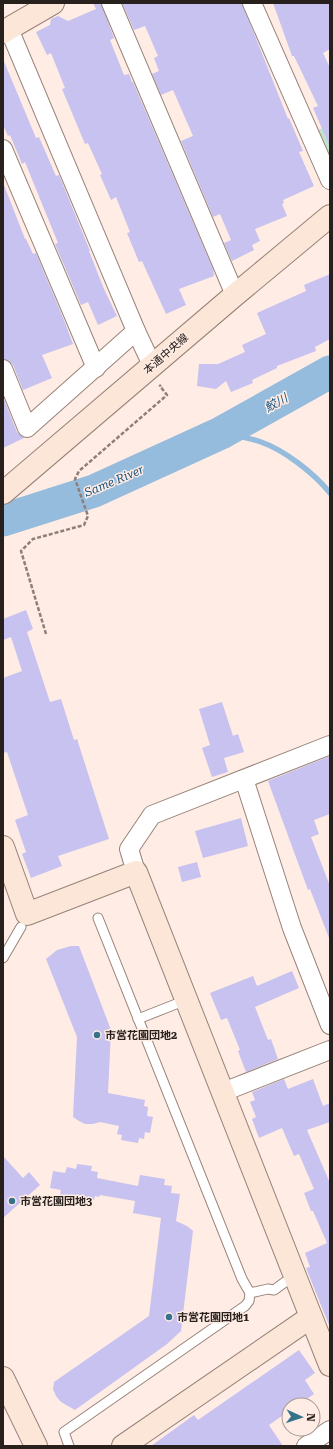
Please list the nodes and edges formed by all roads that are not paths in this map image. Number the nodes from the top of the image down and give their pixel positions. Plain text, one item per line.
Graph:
1 (53, 3) edge
2 (111, 3) edge
3 (252, 3) edge
4 (6, 30) edge
5 (3, 149) edge
6 (330, 180) edge
7 (330, 216) edge
8 (235, 295) junction
9 (136, 331) junction
10 (96, 368) junction
11 (3, 370) edge
12 (153, 374) junction
13 (3, 493) edge
14 (330, 744) edge
15 (244, 779) junction
16 (3, 847) edge
17 (136, 872) junction
18 (98, 918) dead end
19 (21, 926) dead end
20 (3, 958) edge
21 (176, 1004) dead end
22 (138, 1019) junction
23 (330, 1025) edge
24 (330, 1050) edge
25 (223, 1092) junction
26 (285, 1282) dead end
27 (250, 1293) junction
28 (311, 1317) junction
29 (330, 1365) edge
30 (3, 1378) edge
31 (330, 1430) edge
32 (36, 1446) edge
33 (69, 1446) edge
34 (123, 1446) edge
35 (306, 1446) edge

1 - 4 street
2 - 8 street
3 - 6 street
4 - 9 street
5 - 10 street
7 - 8 street, 本通中央線
8 - 12 street, 本通中央線
9 - 10 street
9 - 12 street
10 - 11 street
12 - 13 street, 本通中央線
14 - 15 street
15 - 17 street
15 - 23 street
16 - 17 street
17 - 25 street
18 - 22 lane
19 - 20 lane
21 - 22 lane
22 - 27 lane
24 - 25 street
25 - 28 street
26 - 27 lane
27 - 33 lane
28 - 29 street
28 - 34 street
30 - 32 street
31 - 35 street

